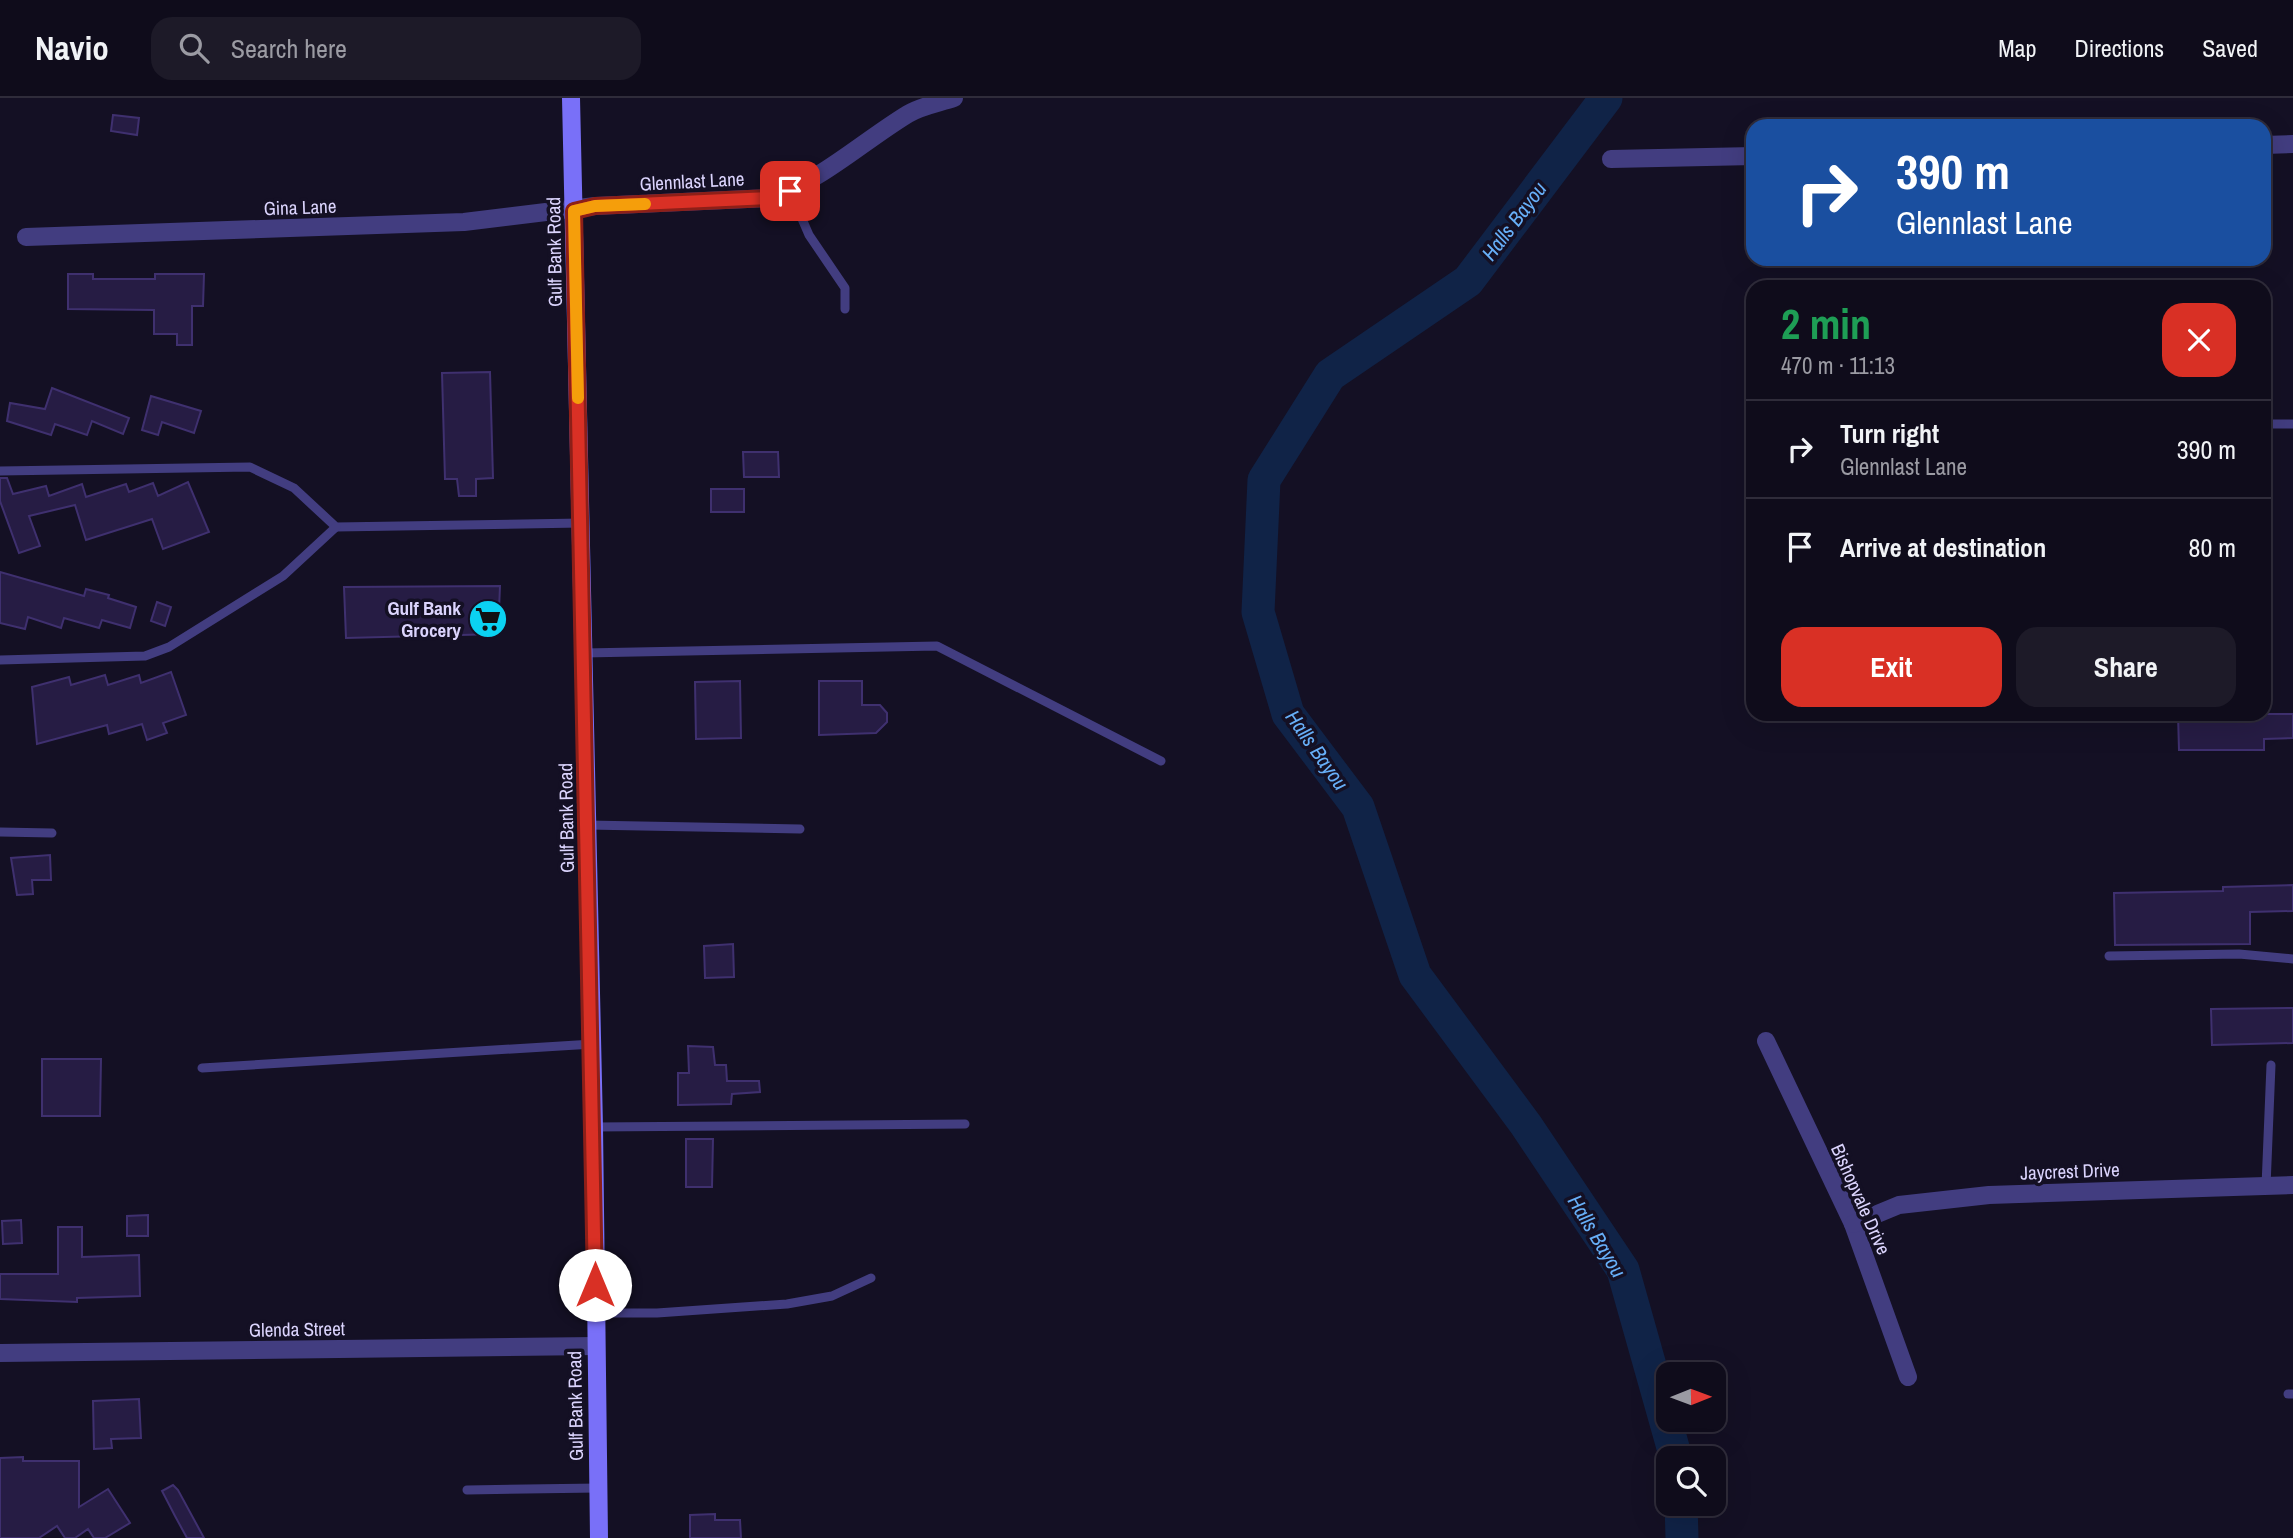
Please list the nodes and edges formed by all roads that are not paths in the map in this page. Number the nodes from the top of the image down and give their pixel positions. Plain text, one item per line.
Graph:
1 (571, 98) edge
2 (954, 98) edge
3 (2293, 144) edge
4 (2271, 145) edge
5 (1746, 156) edge
6 (1611, 159) dead end
7 (790, 191) junction
8 (574, 211) junction
9 (26, 237) dead end
10 (845, 309) dead end
11 (2271, 424) edge
12 (2293, 424) edge
13 (0, 471) edge
14 (581, 523) junction
15 (336, 527) junction
16 (584, 653) junction
17 (0, 660) edge
18 (1161, 761) dead end
19 (587, 825) junction
20 (800, 829) dead end
21 (0, 832) edge
22 (52, 832) dead end
23 (2109, 956) dead end
24 (2293, 959) edge
25 (1766, 1041) dead end
26 (593, 1044) junction
27 (2271, 1065) dead end
28 (202, 1068) dead end
29 (965, 1124) dead end
30 (594, 1126) junction
31 (2293, 1185) edge
32 (2266, 1186) junction
33 (1853, 1224) junction
34 (871, 1278) dead end
35 (595, 1312) junction
36 (595, 1346) junction
37 (0, 1353) edge
38 (1908, 1377) dead end
39 (598, 1488) junction
40 (467, 1490) dead end
41 (599, 1538) edge

1 - 8 main road, Gulf Bank Road
2 - 7 street, Glennlast Lane
3 - 4 street
5 - 6 street
7 - 8 street, Glennlast Lane
7 - 10 lane
8 - 9 street, Gina Lane
8 - 14 main road, Gulf Bank Road
11 - 12 lane
13 - 15 lane
14 - 15 lane
14 - 16 main road, Gulf Bank Road
15 - 17 lane
16 - 18 lane
16 - 19 main road, Gulf Bank Road
19 - 20 lane
19 - 26 main road, Gulf Bank Road
21 - 22 lane
23 - 24 lane
25 - 33 street, Bishopvale Drive
26 - 28 lane
26 - 30 main road, Gulf Bank Road
27 - 32 lane
29 - 30 lane
30 - 35 main road, Gulf Bank Road
31 - 32 street, Jaycrest Drive
32 - 33 street, Jaycrest Drive
33 - 38 street, Bishopvale Drive
34 - 35 lane
35 - 36 main road, Gulf Bank Road
36 - 37 street, Glenda Street
36 - 39 main road, Gulf Bank Road
39 - 40 lane
39 - 41 main road, Gulf Bank Road

